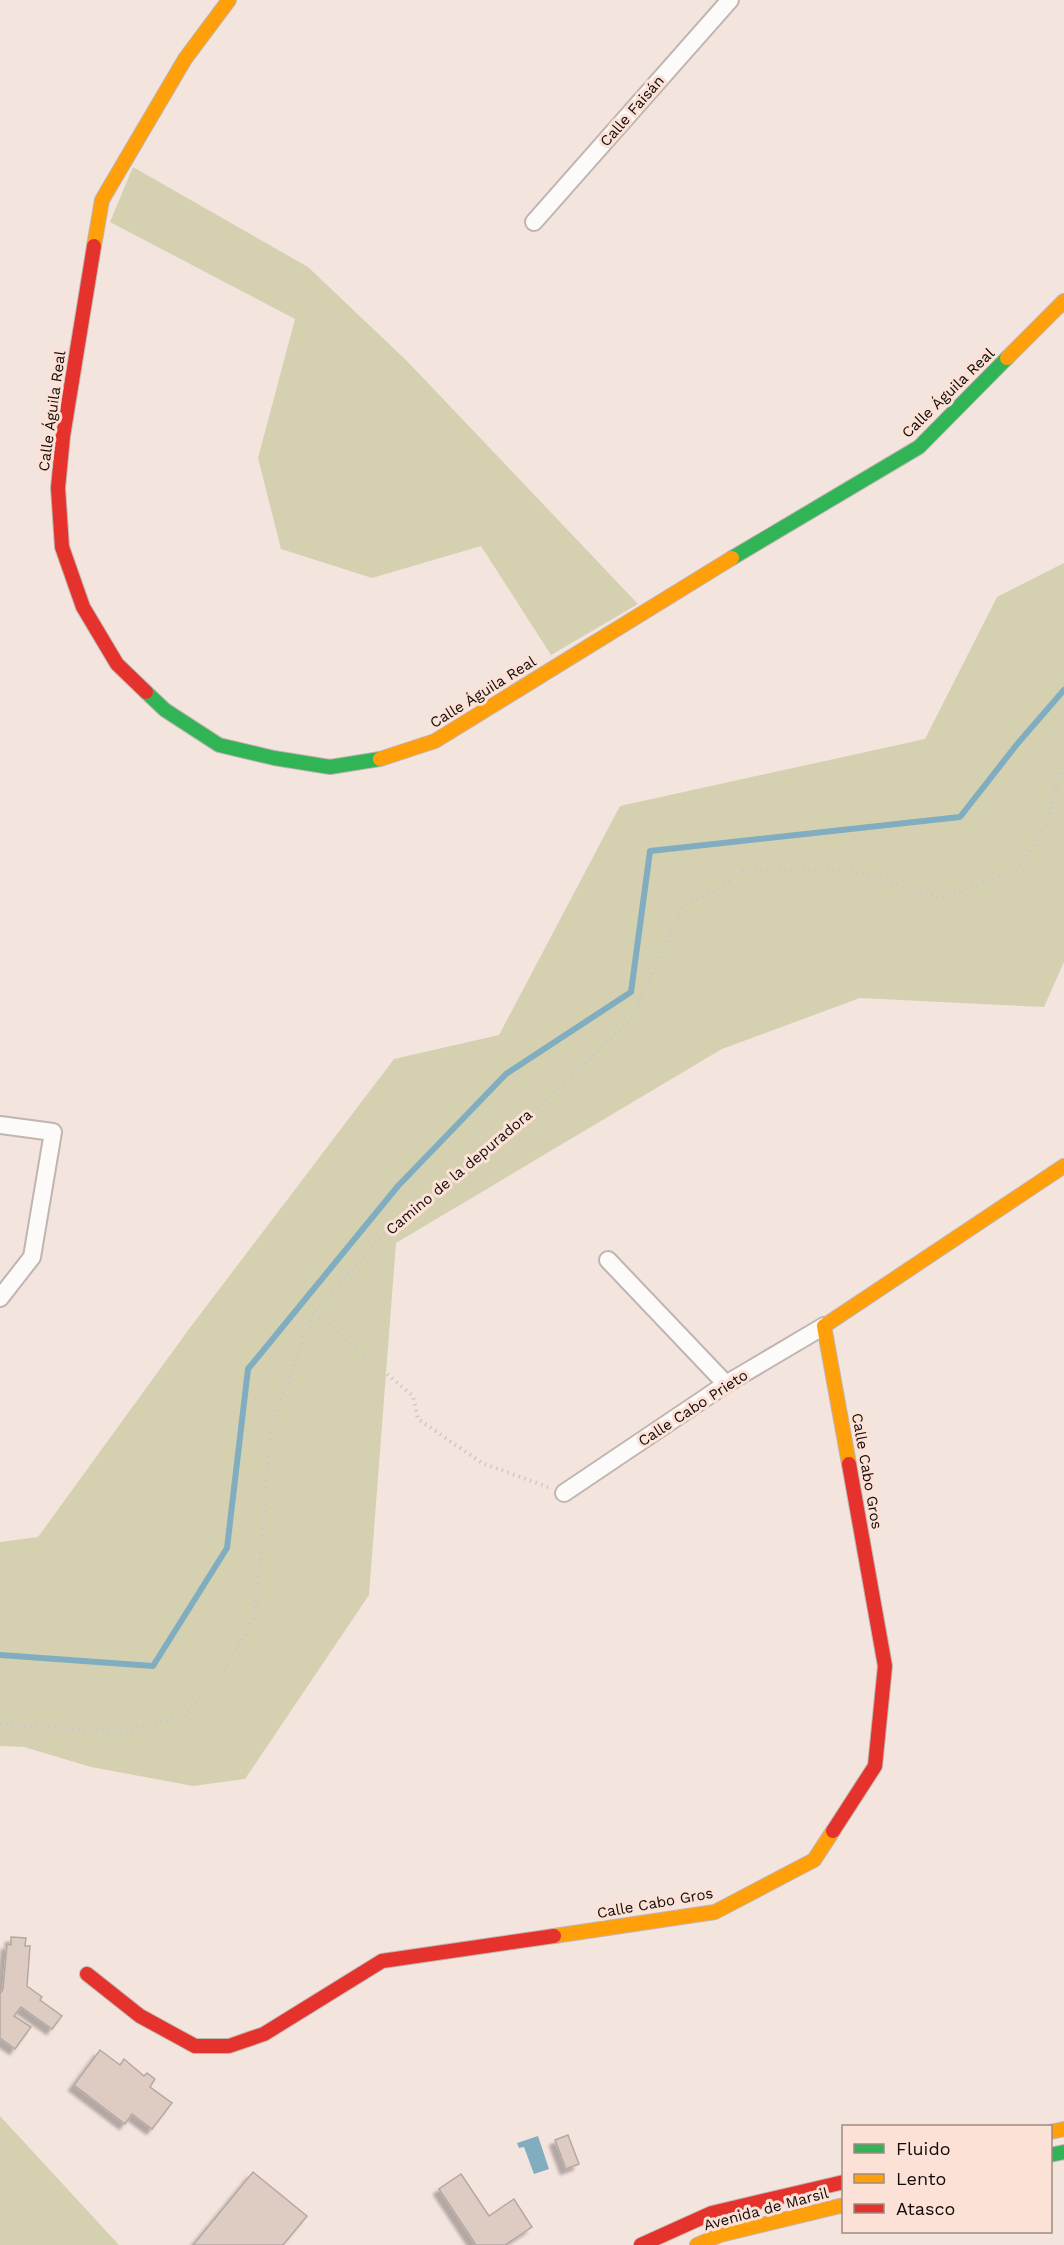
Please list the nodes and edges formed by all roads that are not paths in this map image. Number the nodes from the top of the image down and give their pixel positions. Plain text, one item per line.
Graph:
1 (229, 0) edge
2 (729, 0) edge
3 (534, 222) dead end
4 (1064, 301) edge
5 (0, 1125) edge
6 (1064, 1166) edge
7 (608, 1260) dead end
8 (0, 1298) edge
9 (824, 1326) junction
10 (726, 1384) junction
11 (564, 1493) road end
12 (87, 1974) dead end
13 (842, 2182) edge
14 (842, 2205) edge
15 (641, 2245) edge
16 (697, 2245) edge

1 - 4 street, Calle Águila Real
2 - 3 street, Calle Faisán
5 - 8 street
6 - 9 street
7 - 10 street
9 - 10 street, Calle Cabo Prieto
9 - 12 street, Calle Cabo Gros
10 - 11 street, Calle Cabo Prieto
13 - 15 street, Avenida de Marsil
14 - 16 street, Avenida de Marsil

